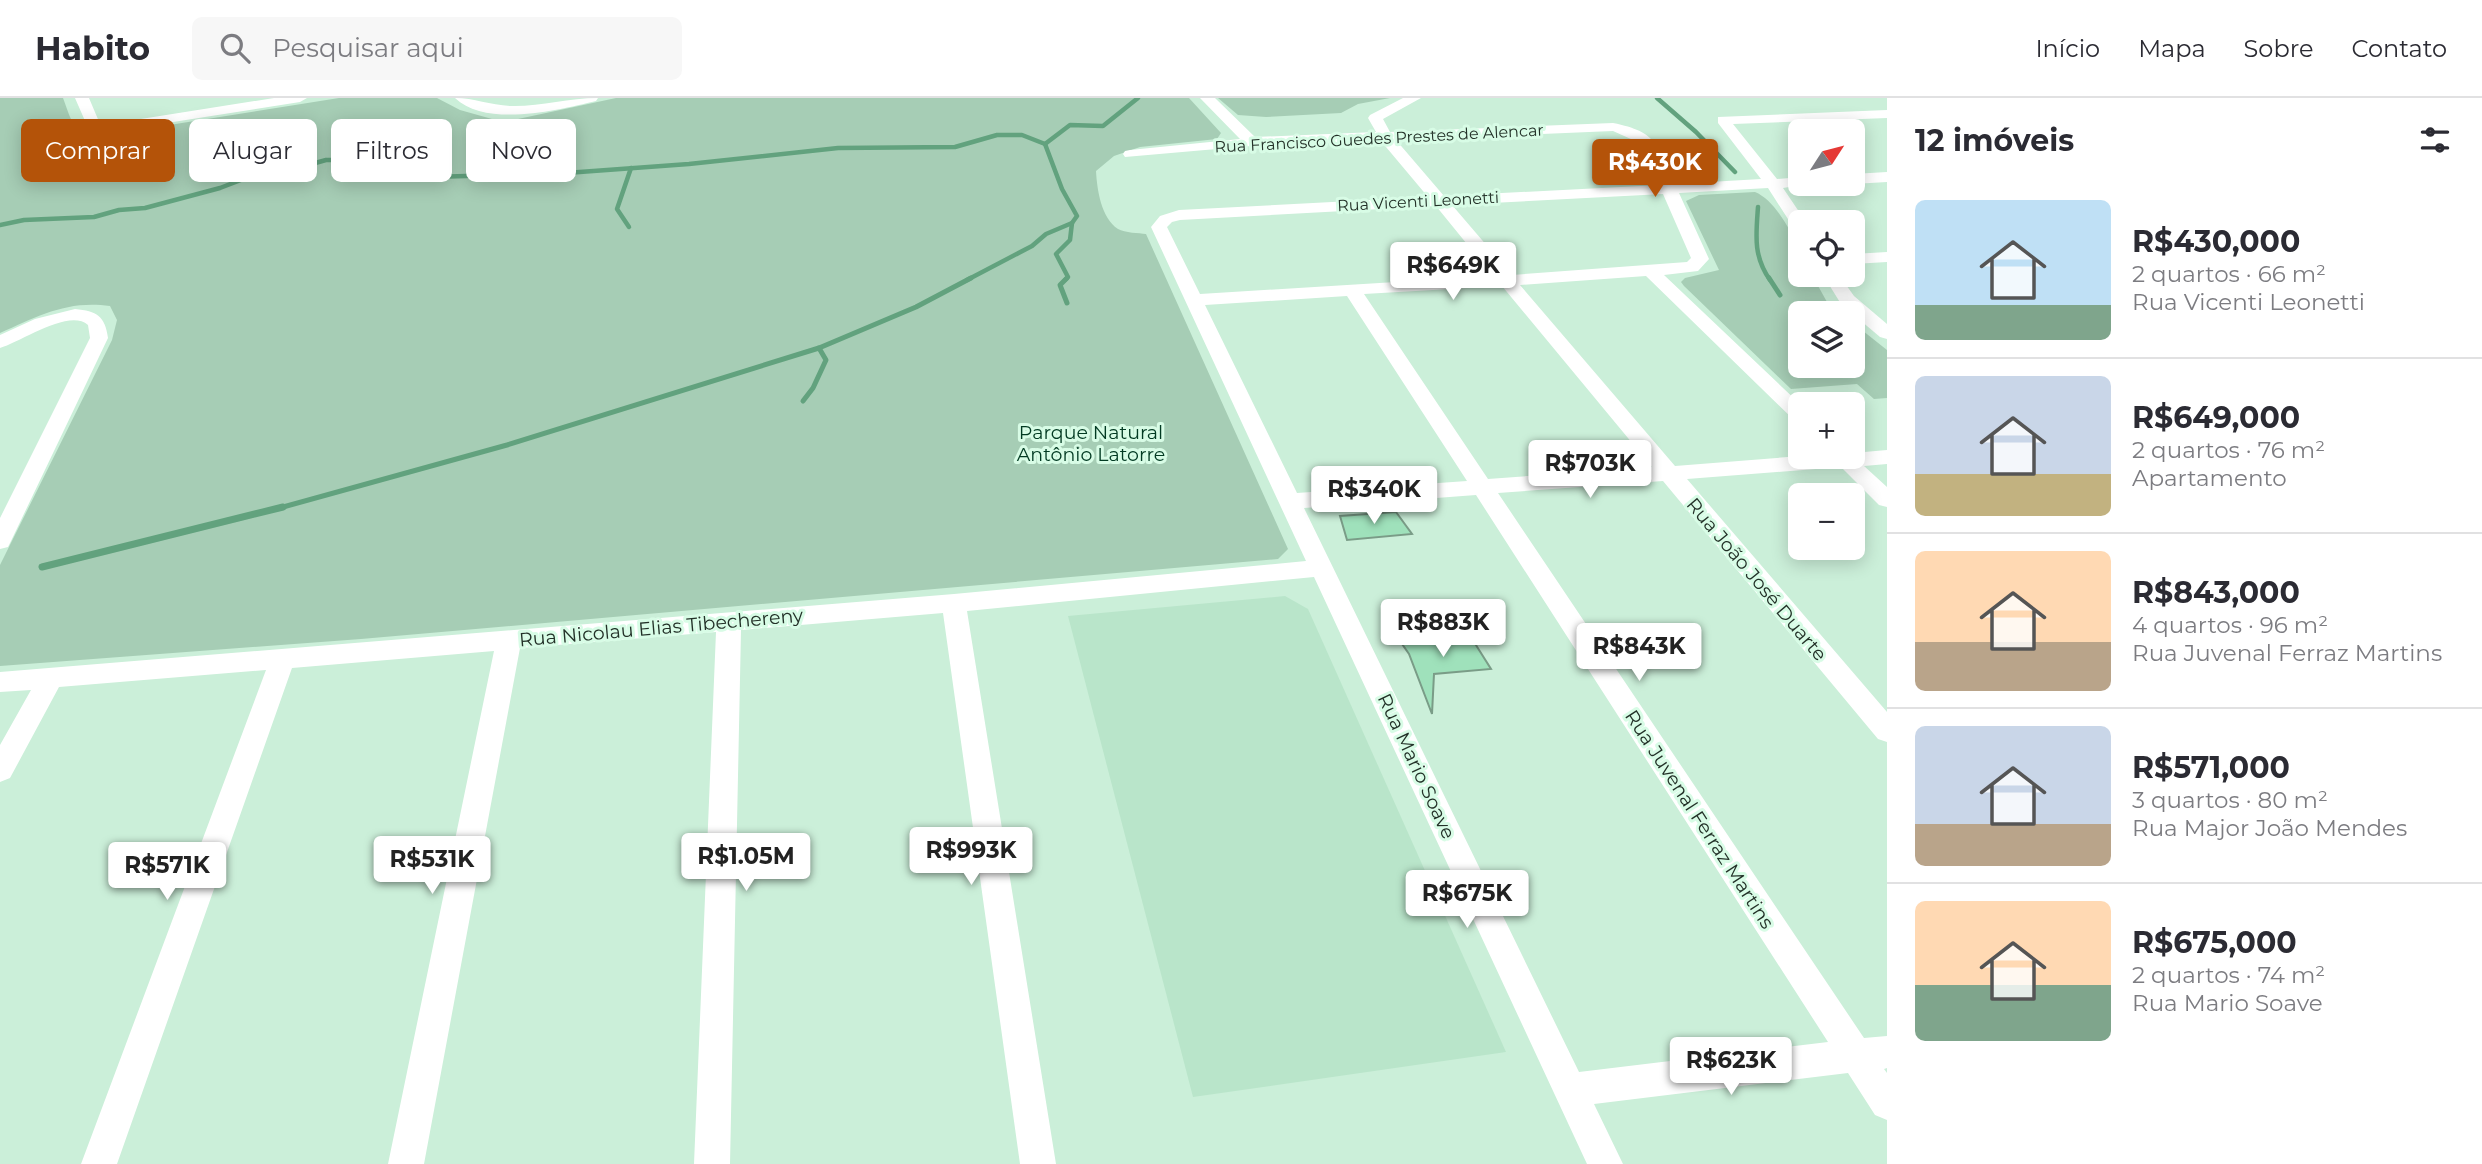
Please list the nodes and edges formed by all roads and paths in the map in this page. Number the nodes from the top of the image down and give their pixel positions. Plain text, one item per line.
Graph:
1 (82, 98) edge
2 (300, 98) edge
3 (462, 98) edge
4 (591, 98) edge
5 (1207, 98) edge
6 (1414, 98) edge
7 (553, 101) edge
8 (237, 103) edge
9 (529, 104) edge
10 (1887, 114) edge
11 (1385, 136) junction
12 (1251, 142) junction
13 (1130, 154) dead end
14 (1887, 177) edge
15 (1866, 178) edge
16 (1788, 183) edge
17 (1773, 184) junction
18 (1670, 188) junction
19 (1439, 200) junction
20 (1790, 210) edge
21 (1166, 219) joint
22 (1887, 257) edge
23 (1865, 258) edge
24 (1650, 271) junction
25 (1504, 279) junction
26 (1839, 287) edge
27 (1352, 289) junction
28 (1195, 300) junction
29 (1887, 333) edge
30 (0, 342) edge
31 (1788, 404) edge
32 (1887, 457) edge
33 (1865, 458) edge
34 (1788, 464) edge
35 (1855, 469) edge
36 (1668, 474) junction
37 (1482, 487) junction
38 (1887, 500) edge
39 (1291, 501) junction
40 (0, 541) edge
41 (1321, 569) junction
42 (954, 603) junction
43 (729, 621) junction
44 (509, 639) junction
45 (283, 658) junction
46 (51, 678) junction
47 (0, 682) edge
48 (1887, 732) edge
49 (0, 770) edge
50 (1871, 1053) edge
51 (1569, 1090) junction
52 (1887, 1103) edge
53 (99, 1164) edge
54 (406, 1164) edge
55 (712, 1164) edge
56 (1038, 1164) edge
57 (1605, 1164) edge

1 - 8 street
2 - 8 street
3 - 9 street
4 - 7 street
5 - 12 street
6 - 11 street
7 - 9 street
10 - 17 street
11 - 12 street, Rua Francisco Guedes Prestes de Alencar
11 - 18 street, Rua Francisco Guedes Prestes de Alencar
11 - 19 street, Rua João José Duarte
12 - 13 street, Rua Francisco Guedes Prestes de Alencar
14 - 15 street
16 - 17 street, Rua Vicenti Leonetti
17 - 18 street, Rua Vicenti Leonetti
17 - 20 street
18 - 19 street, Rua Vicenti Leonetti
18 - 24 street
19 - 21 street, Rua Vicenti Leonetti
19 - 25 street, Rua João José Duarte
21 - 28 street, Rua Mario Soave
22 - 23 street
24 - 25 street
24 - 31 street
25 - 27 street
25 - 36 street, Rua João José Duarte
26 - 29 street
27 - 28 street
27 - 37 street, Rua Juvenal Ferraz Martins
28 - 39 street, Rua Mario Soave
30 - 40 street
32 - 33 street
34 - 36 street
35 - 38 street
36 - 37 street
36 - 48 street, Rua João José Duarte
37 - 39 street
37 - 50 street, Rua Juvenal Ferraz Martins
39 - 41 street, Rua Mario Soave
41 - 42 street, Rua Nicolau Elias Tibechereny
41 - 51 street, Rua Mario Soave
42 - 43 street, Rua Nicolau Elias Tibechereny
42 - 56 street
43 - 44 street, Rua Nicolau Elias Tibechereny
43 - 55 street
44 - 45 street, Rua Nicolau Elias Tibechereny
44 - 54 street
45 - 46 street, Rua Nicolau Elias Tibechereny
45 - 53 street
46 - 47 street, Rua Nicolau Elias Tibechereny
46 - 49 street
50 - 51 street
50 - 52 street, Rua Juvenal Ferraz Martins
51 - 57 street, Rua Mario Soave

